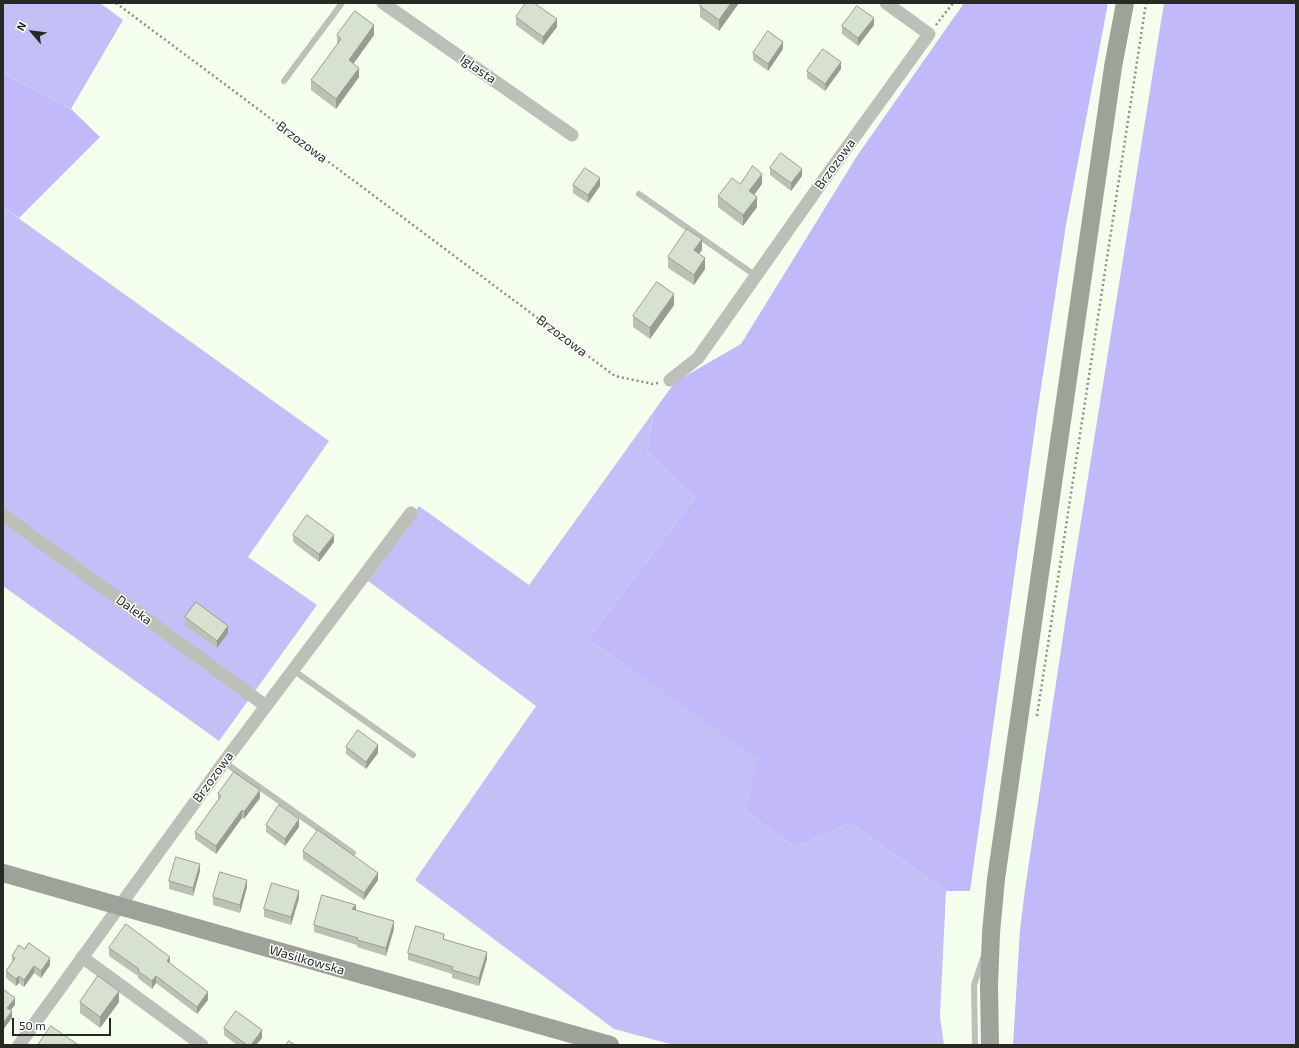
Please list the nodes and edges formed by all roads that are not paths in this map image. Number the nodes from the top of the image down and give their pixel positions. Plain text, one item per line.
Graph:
1 (342, 3) edge
2 (383, 3) edge
3 (886, 3) edge
4 (1125, 3) edge
5 (284, 82) dead end
6 (572, 135) dead end
7 (639, 194) dead end
8 (756, 276) junction
9 (670, 380) road end
10 (411, 513) dead end
11 (3, 515) edge
12 (293, 670) junction
13 (266, 706) junction
14 (413, 755) dead end
15 (224, 762) junction
16 (353, 853) edge
17 (3, 873) edge
18 (118, 907) junction
19 (991, 933) junction
20 (82, 957) junction
21 (19, 1045) edge
22 (202, 1045) edge
23 (610, 1045) edge
24 (975, 1045) edge
25 (990, 1045) edge

1 - 5 lane
2 - 6 street, Iglasta
3 - 8 street, Brzozowa
4 - 19 main road
7 - 8 lane
8 - 9 street, Brzozowa
10 - 12 street, Brzozowa
11 - 13 street, Daleka
12 - 13 street, Brzozowa
12 - 14 lane
13 - 15 street, Brzozowa
15 - 16 lane
15 - 18 street, Brzozowa
17 - 18 main road, Wasilkowska
18 - 20 street, Brzozowa
18 - 23 main road, Wasilkowska
19 - 24 lane
19 - 25 main road
20 - 21 street, Brzozowa
20 - 22 street

